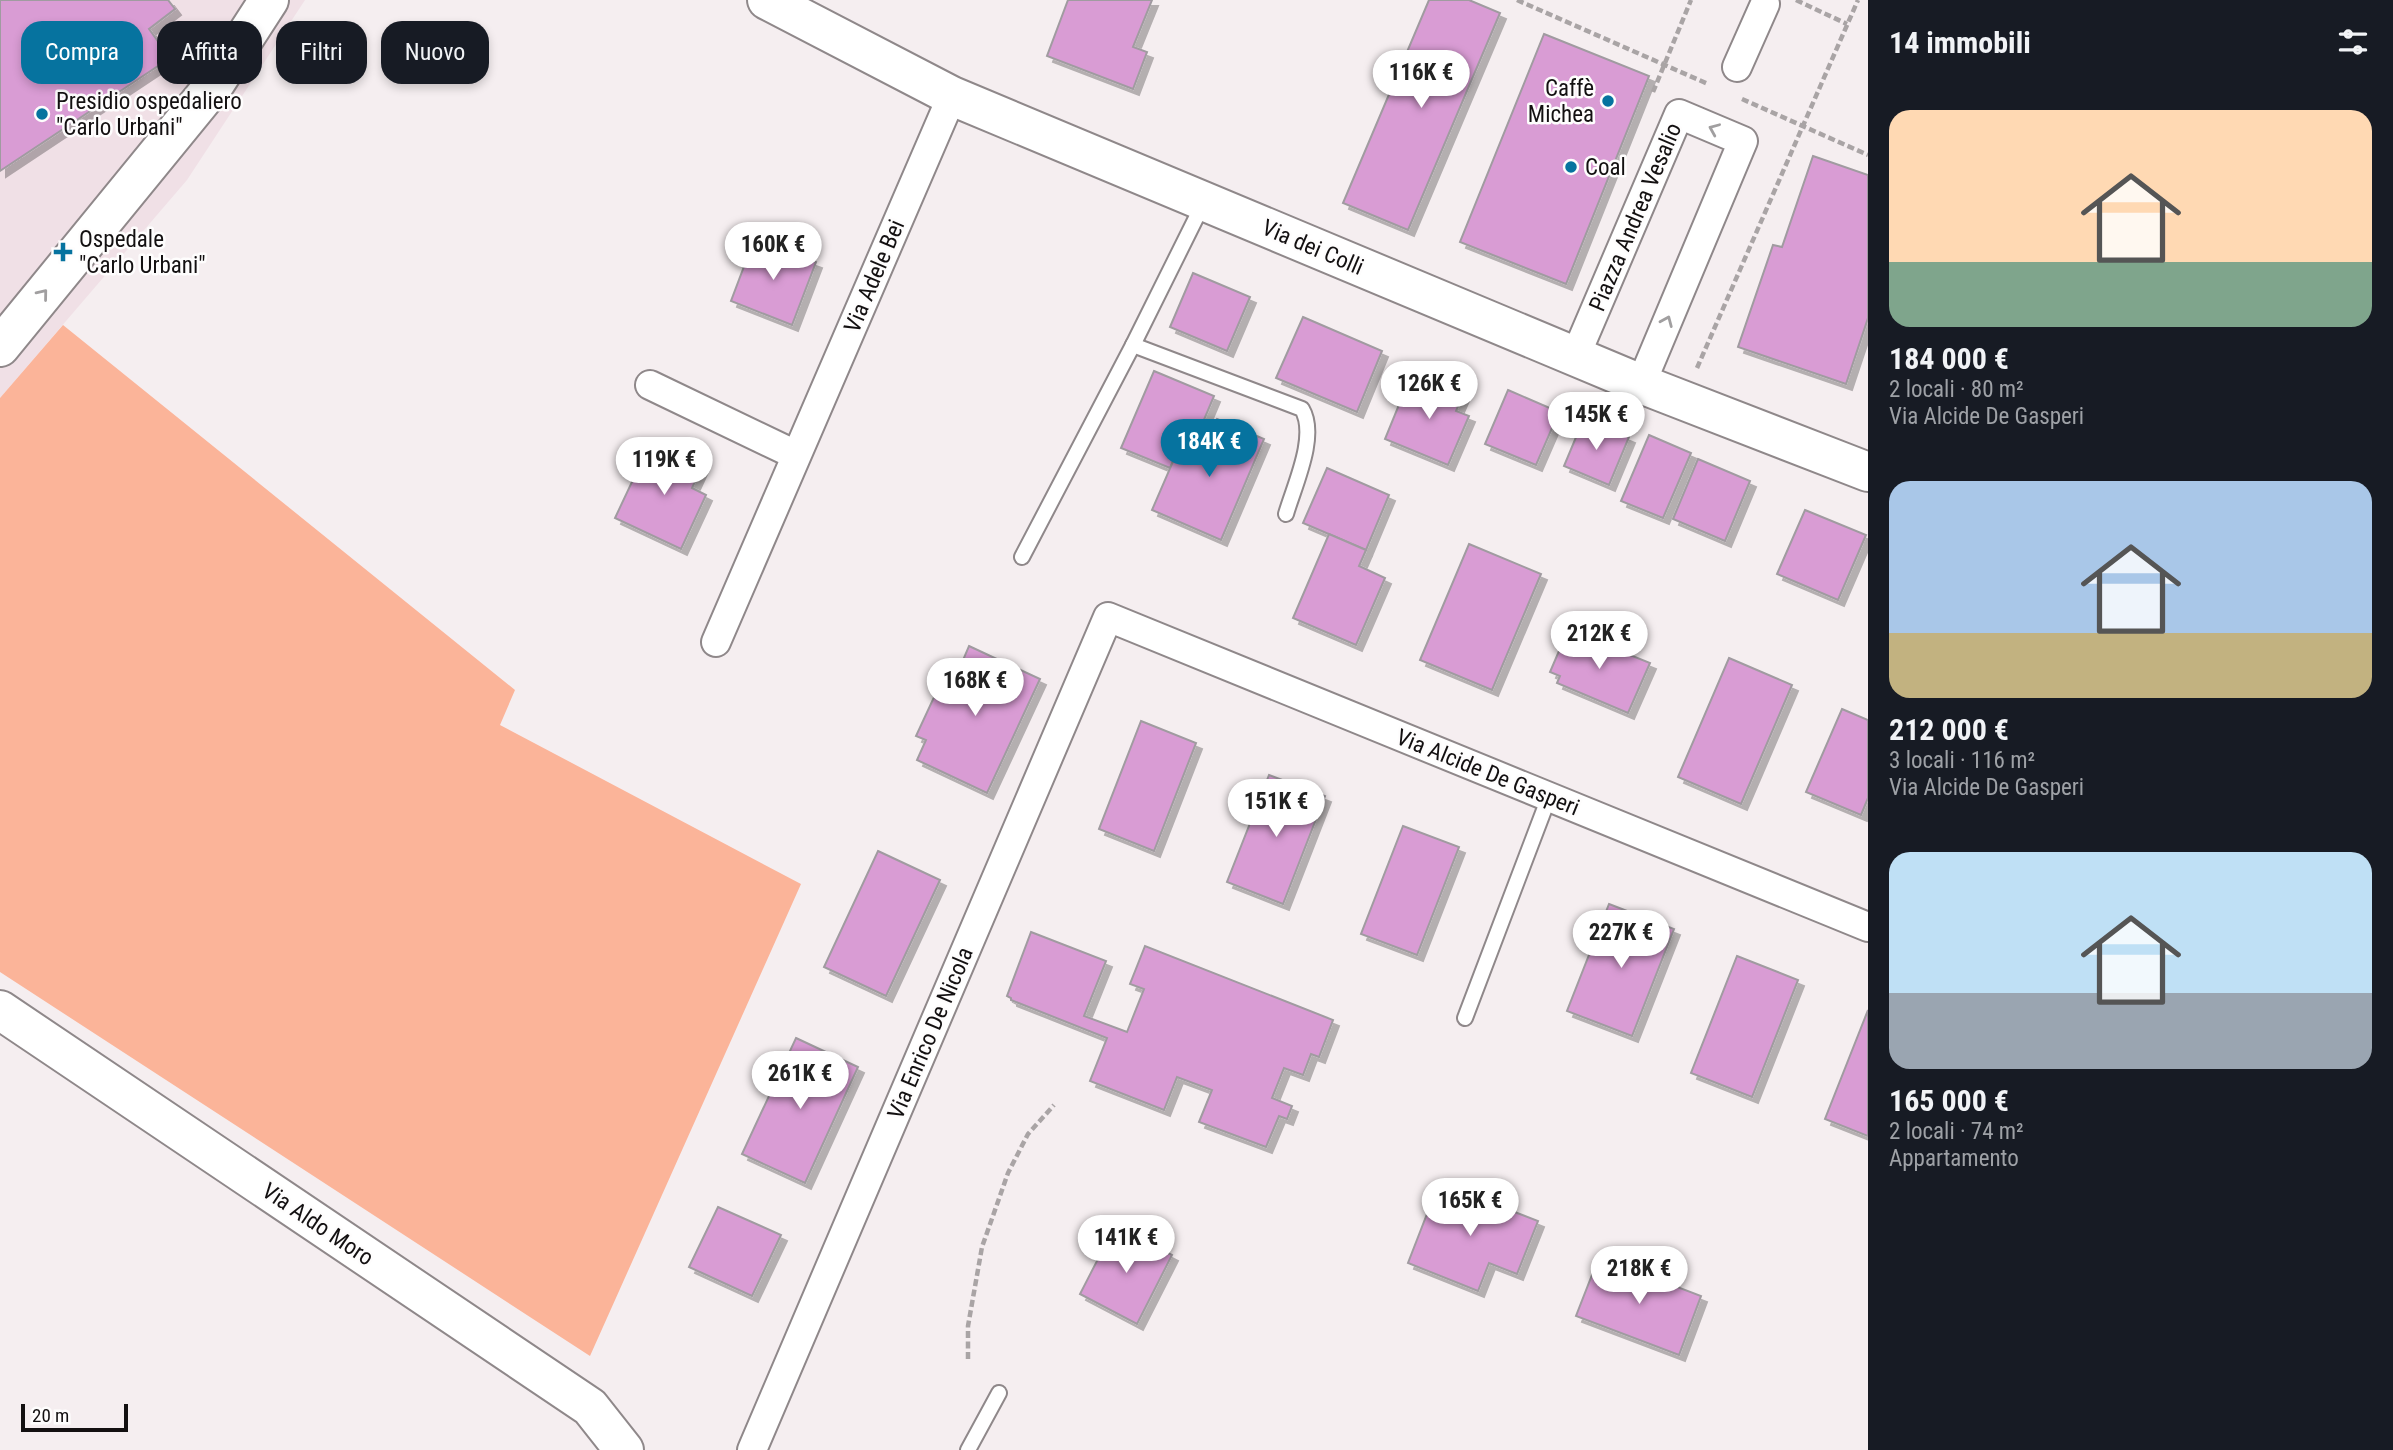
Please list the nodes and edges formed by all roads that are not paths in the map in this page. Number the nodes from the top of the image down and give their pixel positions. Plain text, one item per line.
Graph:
1 (269, 0) edge
2 (778, 2) edge
3 (1765, 5) dead end
4 (1737, 67) dead end
5 (952, 96) junction
6 (1204, 202) junction
7 (1133, 345) junction
8 (0, 347) edge
9 (1575, 357) junction
10 (1640, 384) junction
11 (650, 386) dead end
12 (796, 455) junction
13 (1868, 472) edge
14 (1286, 514) dead end
15 (1022, 557) dead end
16 (1108, 617) joint
17 (716, 642) dead end
18 (1549, 797) junction
19 (1868, 927) edge
20 (0, 1010) edge
21 (1465, 1018) dead end
22 (999, 1393) dead end
23 (624, 1450) edge
24 (752, 1450) edge
25 (968, 1450) edge

8 -> 1 street
2 - 5 street, Via dei Colli
3 - 4 street
5 - 6 street, Via dei Colli
5 - 12 street, Via Adele Bei
6 - 7 lane
6 - 9 street, Via dei Colli
7 - 14 lane
7 - 15 lane
9 - 10 street, Via dei Colli
10 -> 9 street, Piazza Andrea Vesalio
10 - 13 street, Via dei Colli
11 - 12 street
12 - 17 street, Via Adele Bei
16 - 18 street, Via Alcide De Gasperi
16 - 24 street, Via Enrico De Nicola
18 - 19 street, Via Alcide De Gasperi
18 - 21 lane
20 - 23 street, Via Aldo Moro
22 - 25 lane

